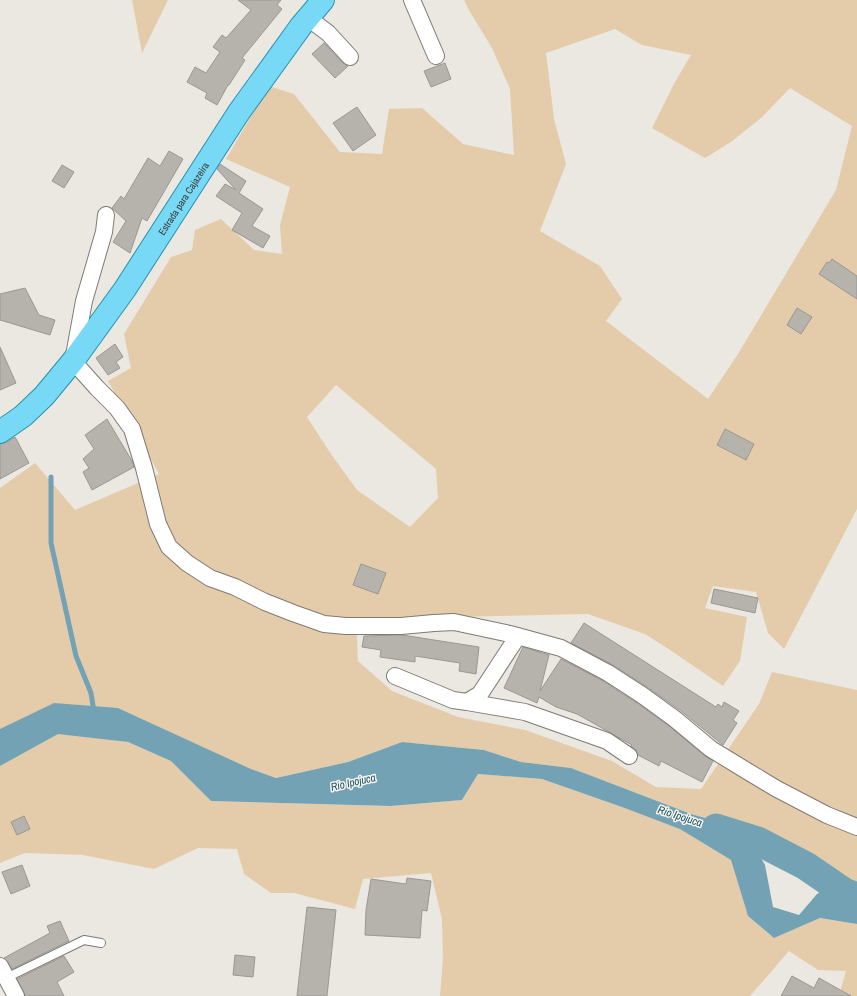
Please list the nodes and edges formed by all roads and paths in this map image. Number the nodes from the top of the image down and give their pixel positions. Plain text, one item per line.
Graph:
1 (323, 0) edge
2 (412, 0) edge
3 (308, 18) junction
4 (436, 56) dead end
5 (350, 57) dead end
6 (106, 215) dead end
7 (73, 361) junction
8 (1, 427) edge
9 (518, 636) junction
10 (395, 676) dead end
11 (467, 702) junction
12 (629, 756) dead end
13 (857, 827) edge
14 (101, 943) dead end
15 (3, 972) edge
16 (16, 996) edge

1 - 3 main road, Estrada para Cajazeira
2 - 4 street
3 - 5 street
3 - 7 main road, Estrada para Cajazeira
6 - 7 street
7 - 8 main road, Estrada para Cajazeira
7 - 9 street
9 - 11 street
9 - 13 street
10 - 11 street
11 - 12 street
14 - 15 lane
15 - 16 street

